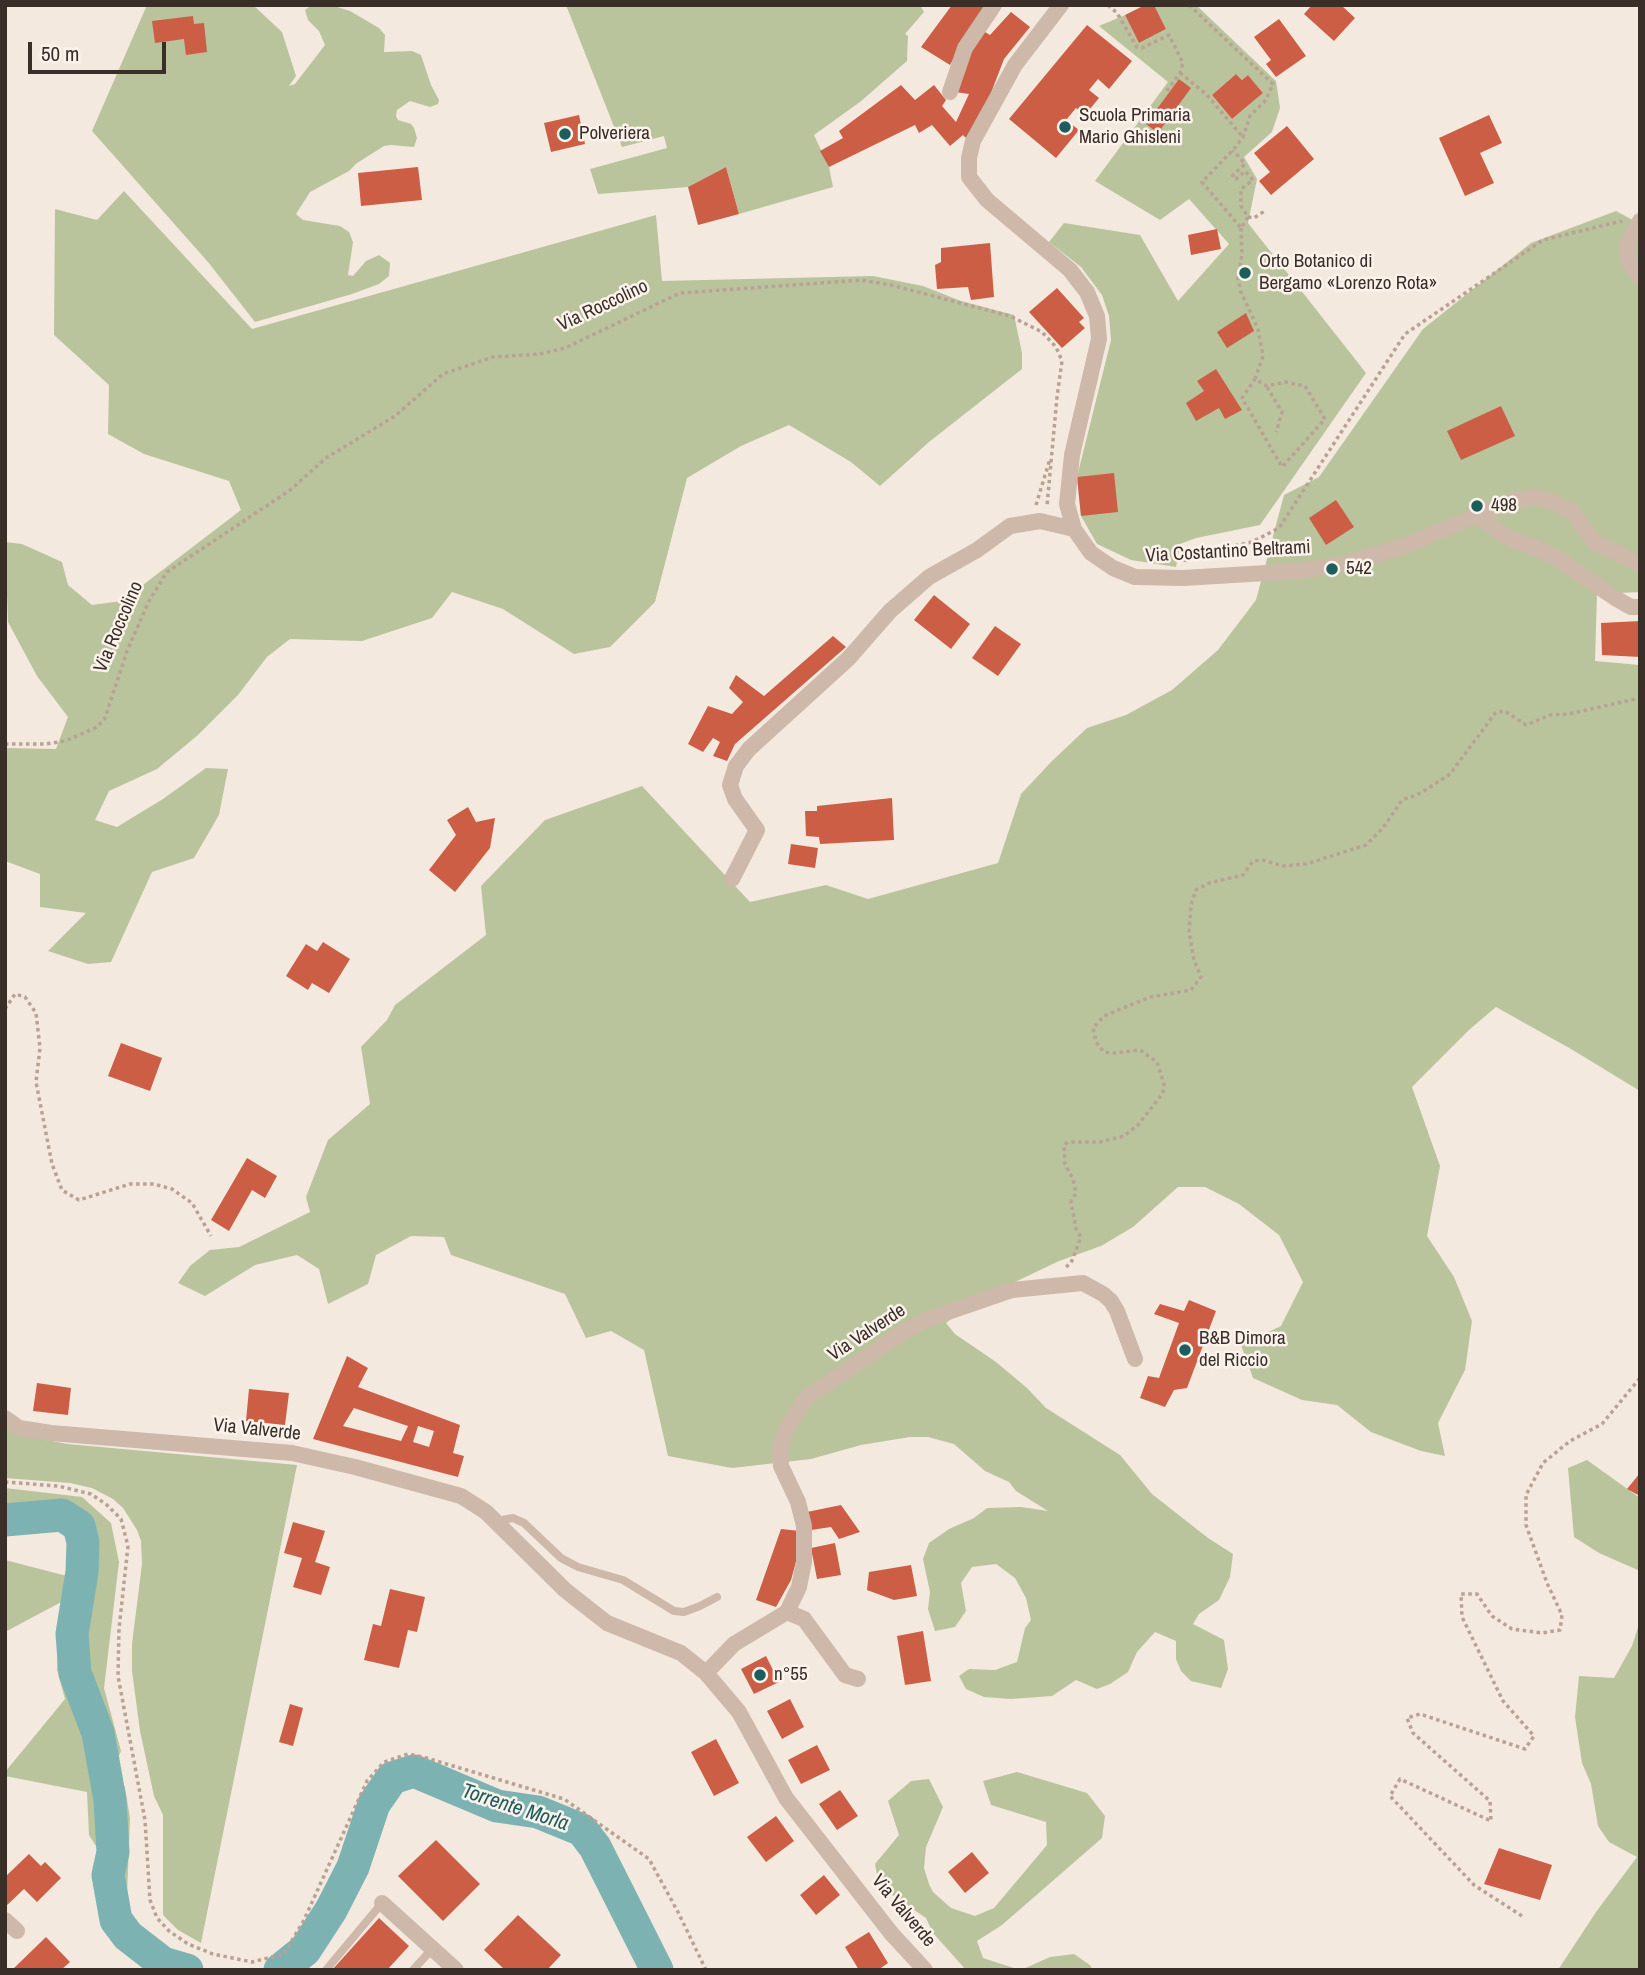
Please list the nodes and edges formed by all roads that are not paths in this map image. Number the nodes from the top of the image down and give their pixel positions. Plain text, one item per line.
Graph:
1 (994, 5) edge
2 (1061, 5) edge
3 (950, 92) dead end
4 (1639, 221) edge
5 (1640, 278) edge
6 (1476, 516) junction
7 (1074, 529) junction
8 (1640, 564) edge
9 (1640, 607) edge
10 (732, 879) dead end
11 (1135, 1359) dead end
12 (5, 1418) edge
13 (495, 1521) junction
14 (717, 1597) dead end
15 (788, 1612) junction
16 (706, 1673) junction
17 (858, 1679) dead end
18 (382, 1903) joint
19 (433, 1948) junction
20 (326, 1970) edge
21 (413, 1970) edge
22 (456, 1970) edge
23 (925, 1970) edge

1 - 3 street
2 - 7 street, Via Costantino Beltrami
4 - 5 street
6 - 7 street, Via Costantino Beltrami
6 - 8 street, Via Costantino Beltrami
6 - 9 street
7 - 10 street
11 - 15 street, Via Valverde
12 - 13 street, Via Valverde
13 - 14 lane, Via Valverde
13 - 16 street, Via Valverde
15 - 16 street
15 - 17 street
16 - 23 street, Via Valverde
18 - 19 street
18 - 20 lane
19 - 21 lane
19 - 22 street

